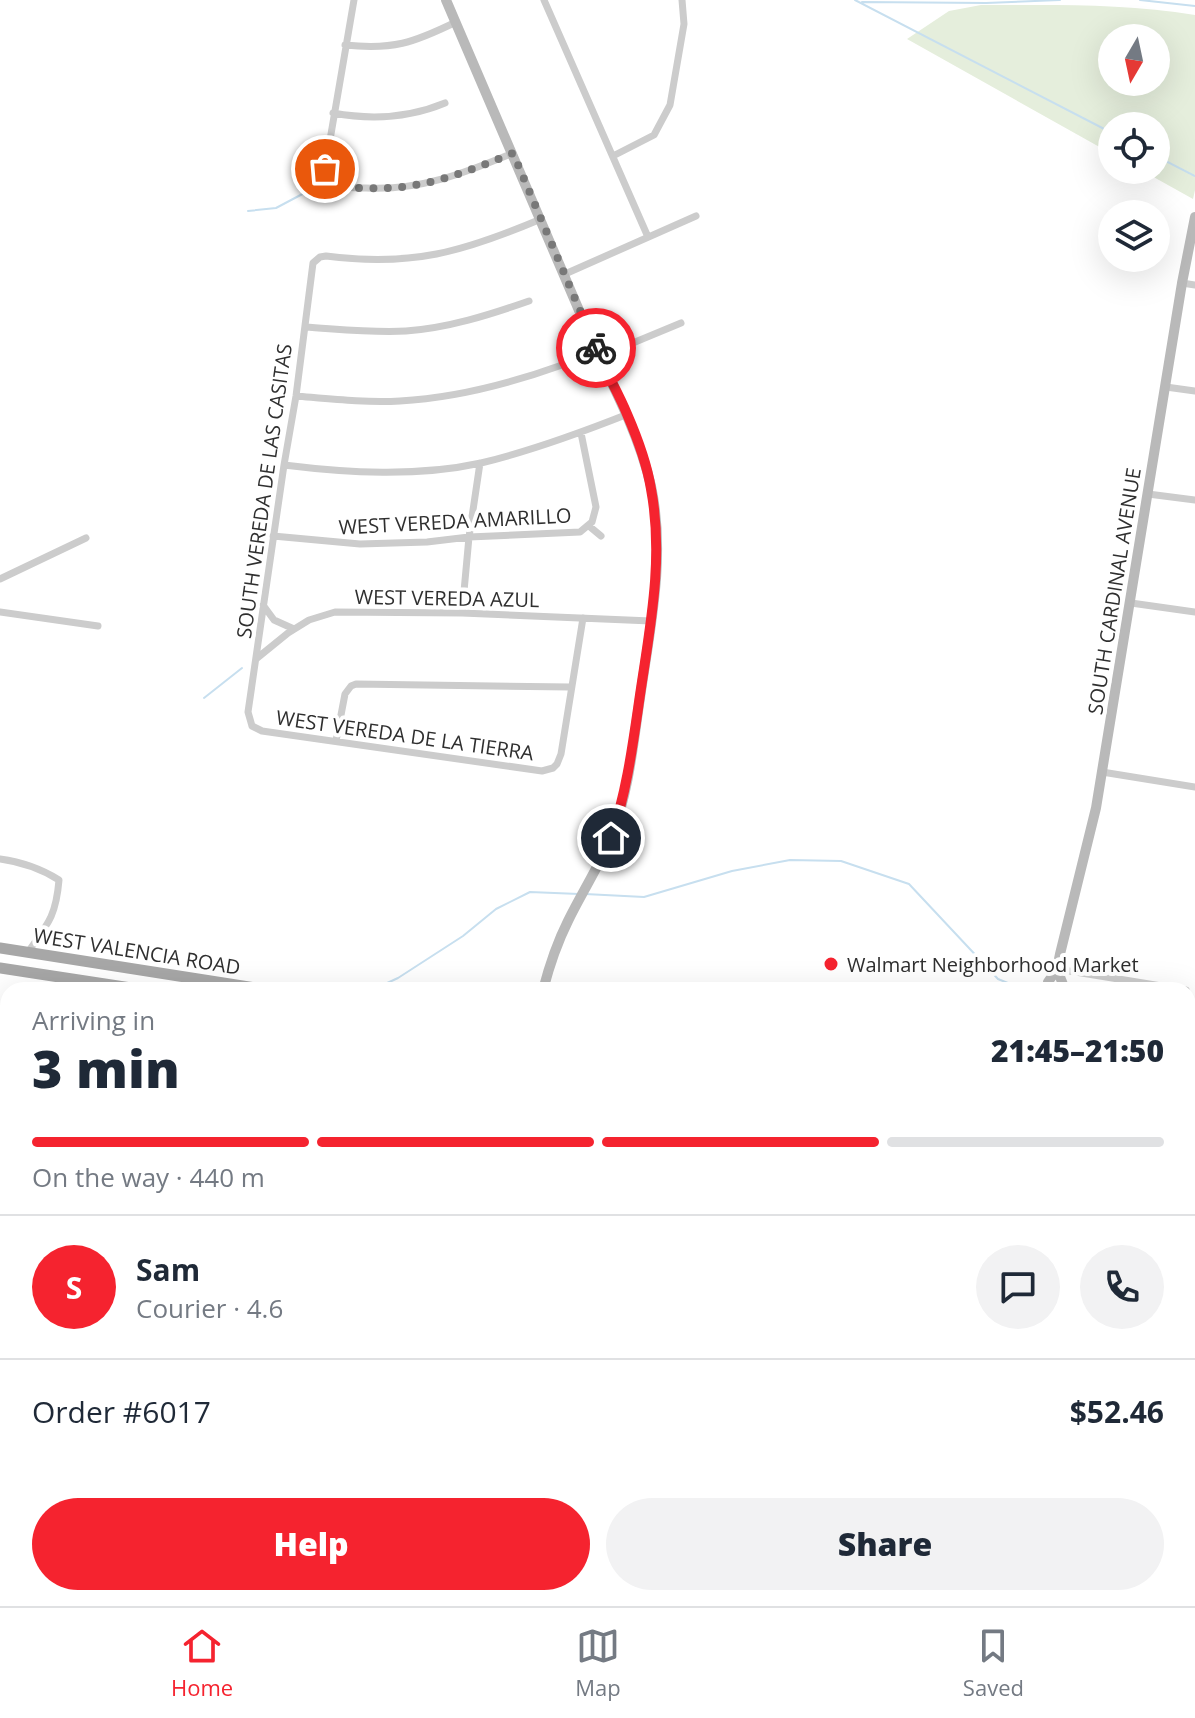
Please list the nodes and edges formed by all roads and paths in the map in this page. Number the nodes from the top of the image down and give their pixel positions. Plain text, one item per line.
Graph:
1 (354, 0) edge
2 (446, 0) edge
3 (544, 0) edge
4 (682, 0) edge
5 (456, 22) junction
6 (345, 45) junction
7 (445, 103) dead end
8 (333, 113) junction
9 (513, 153) junction
10 (613, 156) junction
11 (329, 180) junction
12 (317, 187) dead end
13 (696, 216) dead end
14 (1195, 217) edge
15 (541, 219) junction
16 (648, 237) junction
17 (565, 274) junction
18 (1182, 283) junction
19 (1195, 285) edge
20 (529, 301) dead end
21 (681, 323) dead end
22 (305, 327) junction
23 (599, 357) junction
24 (562, 365) dead end
25 (1166, 387) junction
26 (1195, 391) edge
27 (296, 396) junction
28 (628, 414) junction
29 (581, 433) junction
30 (480, 463) junction
31 (284, 465) junction
32 (1148, 494) junction
33 (1195, 500) edge
34 (589, 526) junction
35 (273, 536) junction
36 (601, 536) dead end
37 (469, 537) junction
38 (86, 538) dead end
39 (0, 579) edge
40 (1131, 603) junction
41 (263, 605) junction
42 (0, 612) edge
43 (1195, 612) edge
44 (462, 613) junction
45 (583, 618) junction
46 (651, 621) junction
47 (98, 626) dead end
48 (294, 629) junction
49 (256, 659) junction
50 (570, 687) junction
51 (252, 726) junction
52 (243, 733) dead end
53 (336, 741) junction
54 (553, 768) junction
55 (1102, 772) junction
56 (559, 777) dead end
57 (1195, 787) edge
58 (0, 859) edge
59 (0, 948) edge
60 (28, 952) junction
61 (121, 967) junction
62 (0, 968) edge
63 (1057, 969) junction
64 (82, 982) edge
65 (118, 982) edge
66 (217, 982) edge
67 (545, 982) edge
68 (1050, 982) edge
69 (1062, 982) edge
70 (1137, 982) edge

1 - 6 street
2 - 5 street
3 - 10 street
4 - 10 street
5 - 6 street
5 - 9 street
6 - 8 street
7 - 8 street
8 - 11 street
9 - 11 street
9 - 15 street
10 - 16 street
11 - 12 street
13 - 16 street
14 - 18 street, SOUTH CARDINAL AVENUE
15 - 17 street
15 - 22 street, SOUTH VEREDA DE LAS CASITAS
16 - 17 street
17 - 23 street
18 - 19 street
18 - 25 street, SOUTH CARDINAL AVENUE
20 - 22 street
21 - 23 street
22 - 27 street, SOUTH VEREDA DE LAS CASITAS
23 - 28 street
24 - 27 street
25 - 26 street
25 - 32 street, SOUTH CARDINAL AVENUE
27 - 31 street, SOUTH VEREDA DE LAS CASITAS
28 - 29 street
28 - 46 street
29 - 30 street
29 - 34 street, WEST VEREDA AMARILLO
30 - 31 street
30 - 37 street
31 - 35 street, SOUTH VEREDA DE LAS CASITAS
32 - 33 street
32 - 40 street, SOUTH CARDINAL AVENUE
34 - 36 street
34 - 37 street, WEST VEREDA AMARILLO
35 - 37 street, WEST VEREDA AMARILLO
35 - 41 street, SOUTH VEREDA DE LAS CASITAS
37 - 44 street
38 - 39 street
40 - 43 street
40 - 55 street, SOUTH CARDINAL AVENUE
41 - 48 street
41 - 49 street, SOUTH VEREDA DE LAS CASITAS
42 - 47 street
44 - 45 street, WEST VEREDA AZUL
44 - 48 street, WEST VEREDA AZUL
45 - 46 street, WEST VEREDA AZUL
45 - 50 street
46 - 67 street
48 - 49 street, WEST VEREDA AZUL
49 - 51 street, SOUTH VEREDA DE LAS CASITAS
50 - 53 street
50 - 54 street
51 - 52 street
51 - 53 street, WEST VEREDA DE LA TIERRA
53 - 54 street, WEST VEREDA DE LA TIERRA
54 - 56 street
55 - 57 street
55 - 63 street, SOUTH CARDINAL AVENUE
58 - 60 street
59 - 60 main road, WEST VALENCIA ROAD
60 - 61 main road, WEST VALENCIA ROAD
61 - 65 street
61 - 66 main road, WEST VALENCIA ROAD
62 - 64 main road, WEST VALENCIA ROAD
63 - 68 street, SOUTH CARDINAL AVENUE
63 - 69 street
63 - 70 street

